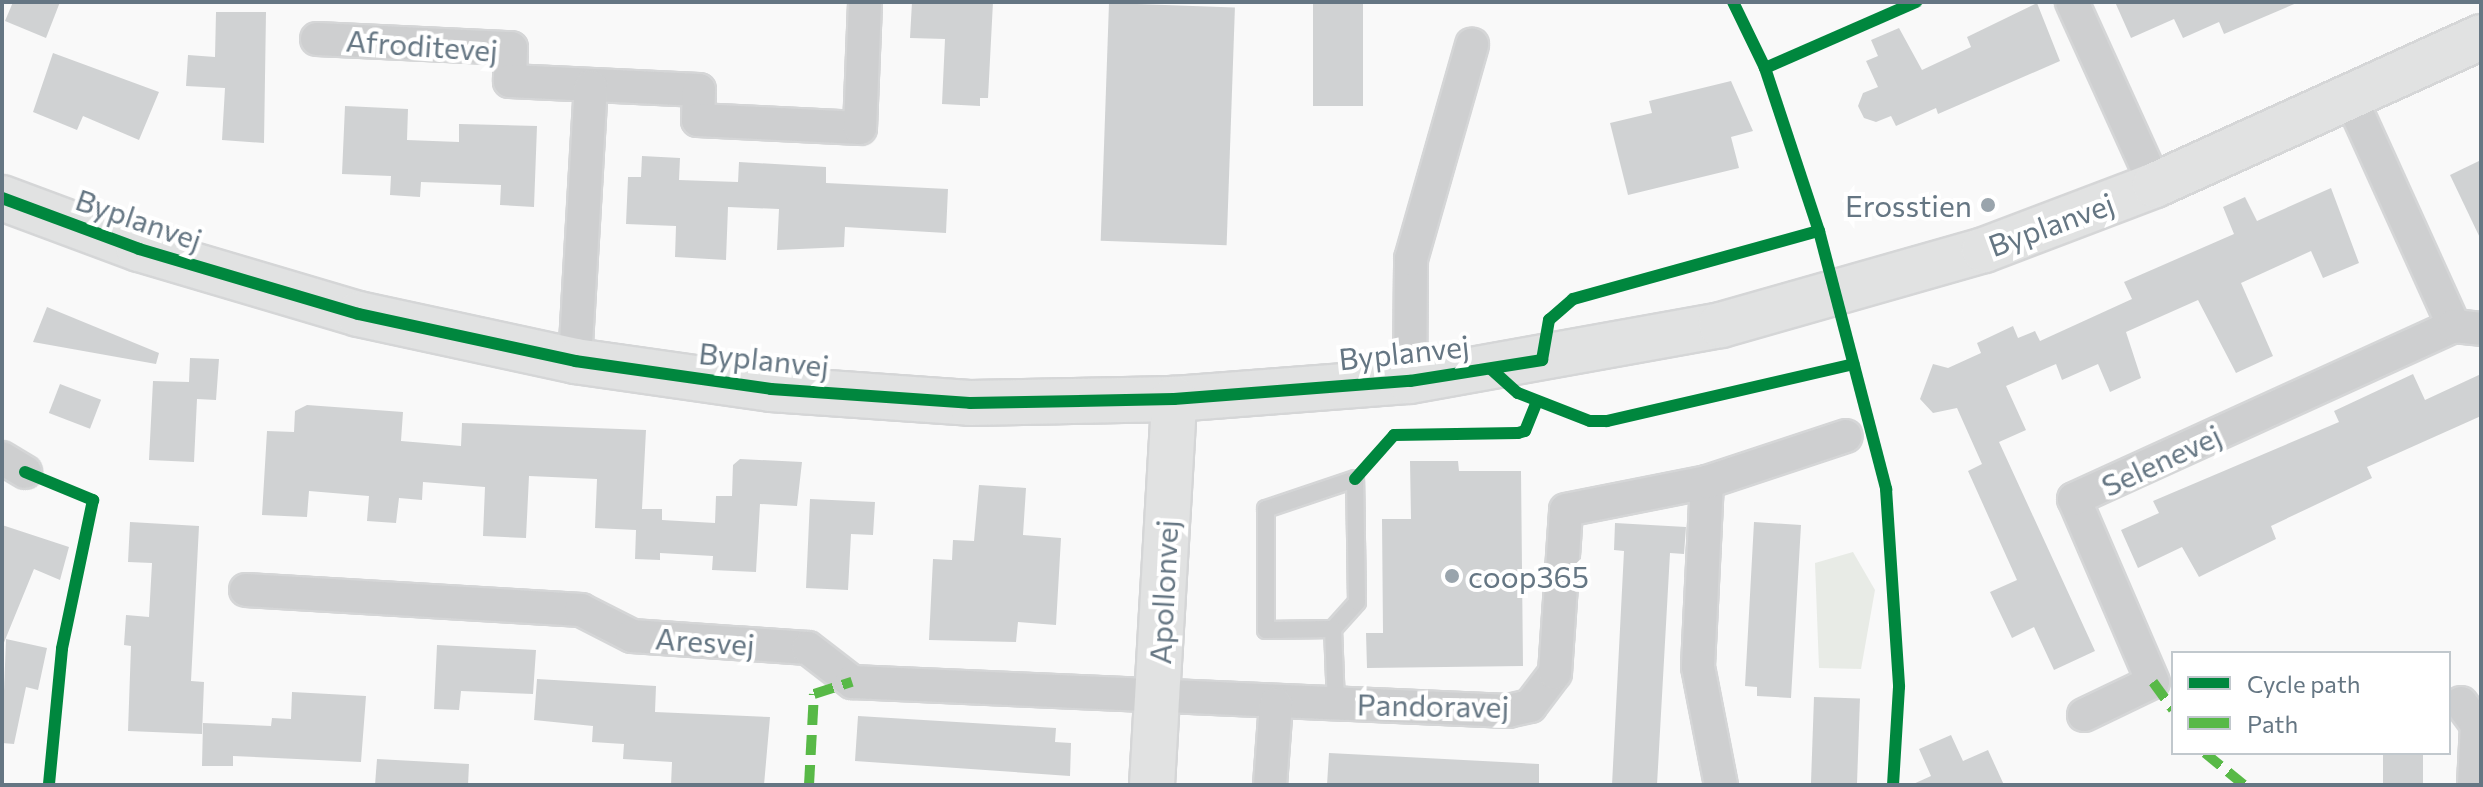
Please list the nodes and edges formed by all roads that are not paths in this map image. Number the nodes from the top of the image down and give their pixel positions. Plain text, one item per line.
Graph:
1 (865, 2) edge
2 (2072, 2) edge
3 (2481, 37) edge
4 (317, 39) dead end
5 (1472, 45) dead end
6 (591, 86) junction
7 (2350, 97) junction
8 (2155, 185) junction
9 (2, 198) edge
10 (2468, 327) edge
11 (575, 361) junction
12 (1410, 381) junction
13 (1174, 399) junction
14 (1846, 436) dead end
15 (1707, 482) junction
16 (246, 590) dead end
17 (1333, 629) junction
18 (1158, 698) junction
19 (1336, 703) junction
20 (2461, 703) dead end
21 (1276, 704) junction
22 (2084, 715) dead end
23 (1152, 785) edge
24 (1270, 785) edge
25 (1721, 785) edge
26 (2474, 785) edge

1 - 6 street, Afroditevej
2 - 8 street
3 - 7 street, Byplanvej
4 - 6 street, Afroditevej
5 - 12 street, Byplanvej
6 - 11 street
7 - 8 street, Byplanvej
7 - 10 street, Selenevej
8 - 12 street, Byplanvej
9 - 11 street, Byplanvej
10 - 22 street, Selenevej
11 - 13 street, Byplanvej
12 - 13 street, Byplanvej
13 - 18 street, Apollonvej
14 - 15 street, Pandoravej
15 - 19 street, Pandoravej
15 - 25 street
16 - 18 street, Aresvej
17 - 17 lane
17 - 19 lane
18 - 21 street, Pandoravej
18 - 23 street, Apollonvej
19 - 21 street, Pandoravej
20 - 26 street
21 - 24 street

